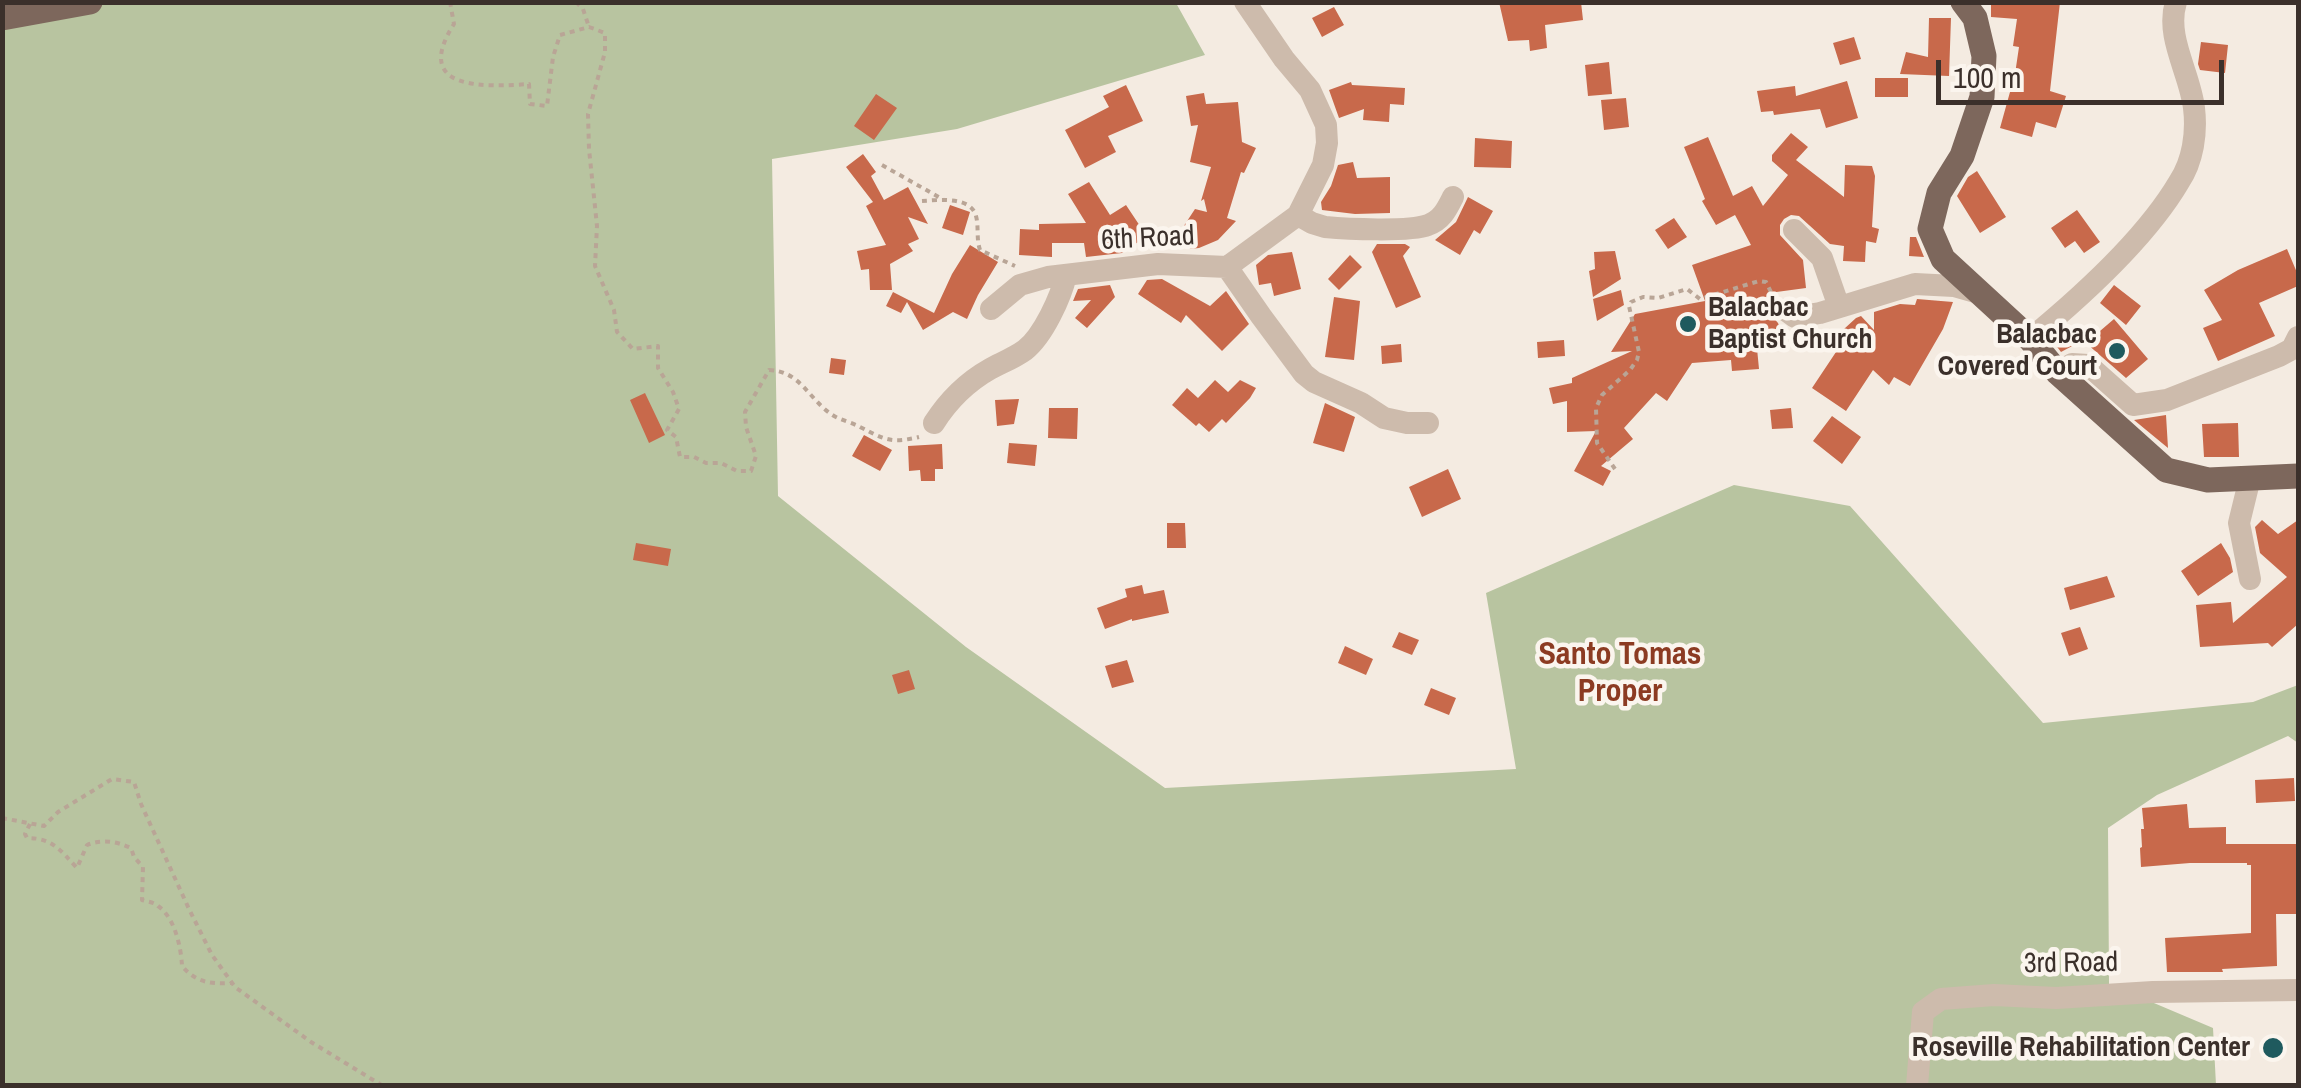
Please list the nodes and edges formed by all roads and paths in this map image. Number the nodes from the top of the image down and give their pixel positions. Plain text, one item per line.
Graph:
1 (90, 2) edge
2 (450, 2) edge
3 (576, 2) edge
4 (1245, 2) edge
5 (1963, 2) edge
6 (2176, 2) edge
7 (2, 18) edge
8 (589, 27) junction
9 (882, 165) dead end
10 (1453, 196) dead end
11 (944, 200) junction
12 (922, 201) dead end
13 (1298, 215) junction
14 (1794, 230) dead end
15 (1227, 267) junction
16 (1057, 276) junction
17 (1985, 295) junction
18 (1839, 307) junction
19 (991, 309) dead end
20 (1784, 309) joint
21 (2298, 337) edge
22 (2030, 339) junction
23 (2058, 373) junction
24 (1428, 423) dead end
25 (934, 424) joint
26 (1615, 469) dead end
27 (2298, 476) edge
28 (2250, 478) junction
29 (2250, 580) dead end
30 (2, 818) edge
31 (31, 823) junction
32 (232, 982) junction
33 (2298, 990) edge
34 (383, 1086) edge
35 (1917, 1086) edge

1 - 7 main road
2 - 8 path
3 - 8 path
4 - 13 street, 6th Road
5 - 17 main road
6 - 22 street
8 - 25 path
9 - 11 path
10 - 13 street
11 - 12 path
11 - 16 path
13 - 15 street, 6th Road
14 - 18 street
15 - 16 street, 6th Road
15 - 24 street
16 - 19 street, 6th Road
16 - 25 street
17 - 18 street
17 - 22 main road
18 - 20 street
20 - 26 path
21 - 23 street
22 - 23 main road
23 - 28 main road
27 - 28 main road
28 - 29 street
30 - 31 path
31 - 32 path
31 - 32 path
32 - 34 path
33 - 35 street, 3rd Road

